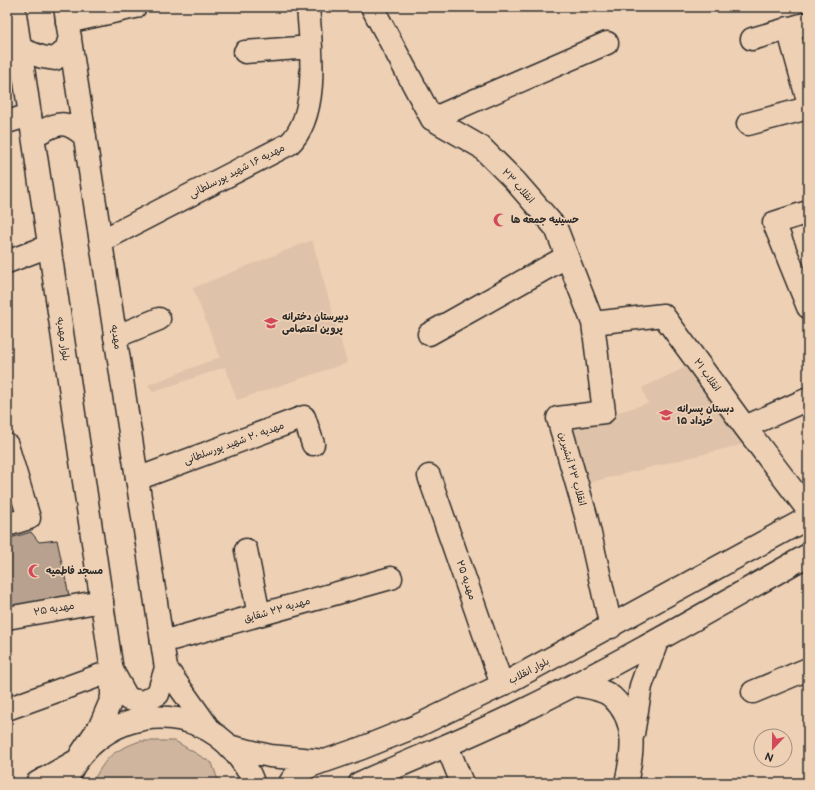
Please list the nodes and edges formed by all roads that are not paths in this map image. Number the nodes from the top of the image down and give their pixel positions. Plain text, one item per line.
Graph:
1 (135, 7) edge
2 (308, 7) edge
3 (372, 7) edge
4 (12, 16) edge
5 (67, 22) edge
6 (798, 25) edge
7 (752, 39) dead end
8 (607, 43) dead end
9 (311, 47) junction
10 (20, 49) junction
11 (246, 52) dead end
12 (808, 100) edge
13 (80, 106) junction
14 (808, 108) edge
15 (432, 119) junction
16 (7, 122) edge
17 (748, 124) dead end
18 (31, 125) junction
19 (85, 136) junction
20 (808, 212) edge
21 (101, 241) junction
22 (49, 246) junction
23 (566, 257) junction
24 (7, 262) edge
25 (808, 307) edge
26 (159, 318) dead end
27 (593, 323) junction
28 (429, 334) dead end
29 (116, 337) junction
30 (808, 399) edge
31 (745, 427) junction
32 (313, 444) dead end
33 (7, 445) edge
34 (429, 476) dead end
35 (137, 479) junction
36 (808, 510) edge
37 (808, 518) edge
38 (7, 525) edge
39 (246, 550) dead end
40 (808, 555) edge
41 (391, 578) dead end
42 (102, 600) junction
43 (258, 615) junction
44 (7, 618) edge
45 (611, 627) junction
46 (657, 641) junction
47 (162, 642) junction
48 (166, 668) junction
49 (808, 669) edge
50 (112, 671) junction
51 (502, 685) junction
52 (575, 685) junction
53 (753, 692) dead end
54 (7, 709) edge
55 (210, 730) junction
56 (633, 739) junction
57 (447, 746) junction
58 (232, 747) junction
59 (79, 758) junction
60 (325, 761) junction
61 (37, 783) edge
62 (66, 783) edge
63 (253, 783) edge
64 (290, 783) edge
65 (360, 783) edge
66 (462, 783) edge
67 (626, 783) edge

1 - 5 street
2 - 9 street, مهدیه ۱۶ شهید پورسلطانی
3 - 15 street
4 - 10 street, بلوار مهدیه
5 - 10 street
5 - 13 street, مهدیه
6 - 7 street
6 - 12 street
8 - 15 street
9 - 11 street
9 - 21 street, مهدیه ۱۶ شهید پورسلطانی
10 - 18 street, بلوار مهدیه
13 - 18 street
13 - 19 street, مهدیه
14 - 17 street
15 - 23 street, انقلاب ۲۳
16 - 18 street
18 - 19 street
18 - 22 street, بلوار مهدیه
19 - 21 street, مهدیه
20 - 25 street
21 - 29 street, مهدیه
22 - 24 street
22 - 42 street, بلوار مهدیه
23 - 27 street, انقلاب ۲۳
23 - 28 street
26 - 29 street
27 - 31 street, انقلاب ۲۱
27 - 45 street, انقلاب ۲۳ آبشیرین
29 - 35 street, مهدیه
30 - 31 street
31 - 36 street, انقلاب ۲۱
32 - 35 street, مهدیه ۲۰ شهید پورسلطانی
33 - 38 street
34 - 51 street, مهدیه ۲۵
35 - 47 street, مهدیه
37 - 45 street, بلوار انقلاب
39 - 43 street
40 - 46 street
41 - 43 street, مهدیه ۲۲ شقایق
42 - 44 street, مهدیه ۲۵
42 - 50 street, بلوار مهدیه
43 - 47 street, مهدیه ۲۲ شقایق
45 - 51 street, بلوار انقلاب
46 - 52 street
46 - 56 street
47 - 48 street, مهدیه
48 - 50 street
48 - 55 street
49 - 53 street
50 - 54 street
50 - 59 street
51 - 60 street, بلوار انقلاب
52 - 56 street
52 - 57 street
55 - 58 street
55 - 59 street
56 - 67 street
57 - 65 street
57 - 66 street
58 - 60 street, بلوار انقلاب
58 - 63 street
59 - 61 street
59 - 62 street
60 - 64 street

